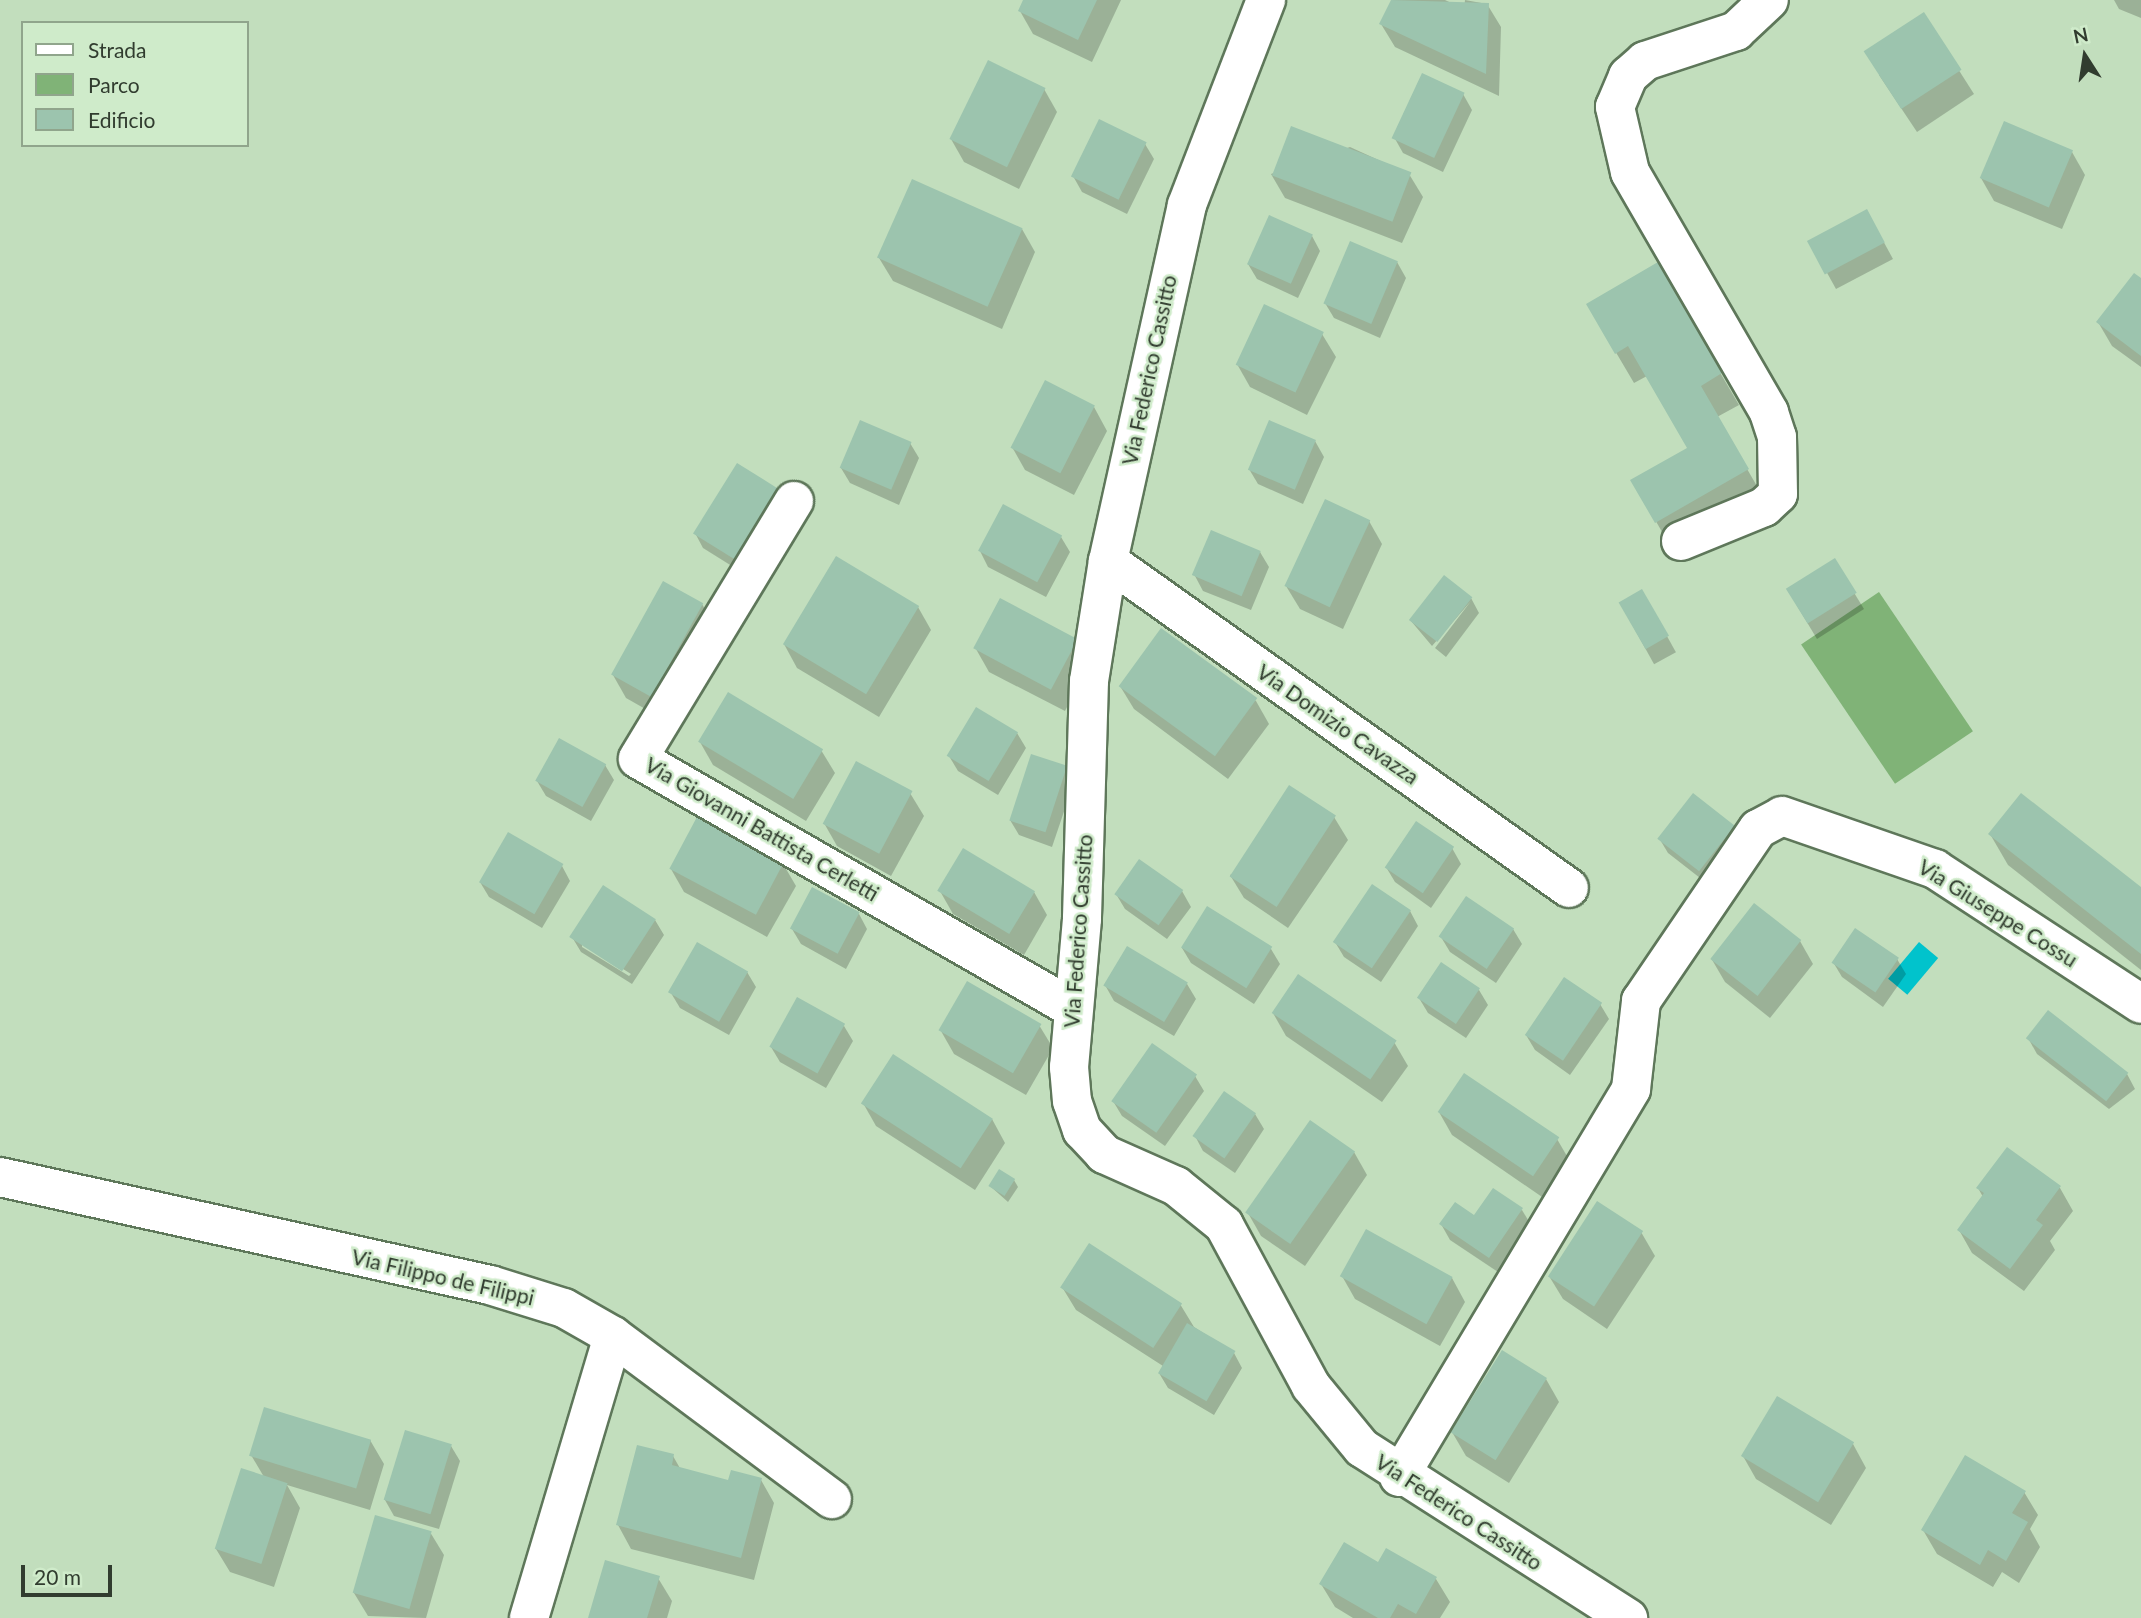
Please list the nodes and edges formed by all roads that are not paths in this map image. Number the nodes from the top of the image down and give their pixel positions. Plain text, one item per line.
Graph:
1 (1266, 0) edge
2 (1769, 0) edge
3 (794, 501) dead end
4 (1681, 541) dead end
5 (1108, 561) junction
6 (1569, 888) dead end
7 (2141, 1004) edge
8 (1072, 1009) junction
9 (0, 1177) edge
10 (614, 1336) junction
11 (1399, 1477) junction
12 (832, 1499) dead end
13 (529, 1618) edge
14 (1628, 1618) edge

1 - 5 street, Via Federico Cassitto
2 - 4 street
3 - 8 street, Via Giovanni Battista Cerletti
5 - 6 street, Via Domizio Cavazza
5 - 8 street, Via Federico Cassitto
7 - 11 street, Via Giuseppe Cossu
8 - 11 street, Via Federico Cassitto
9 - 10 street, Via Filippo de Filippi
10 - 12 street, Via Filippo de Filippi
10 - 13 street
11 - 14 street, Via Federico Cassitto

